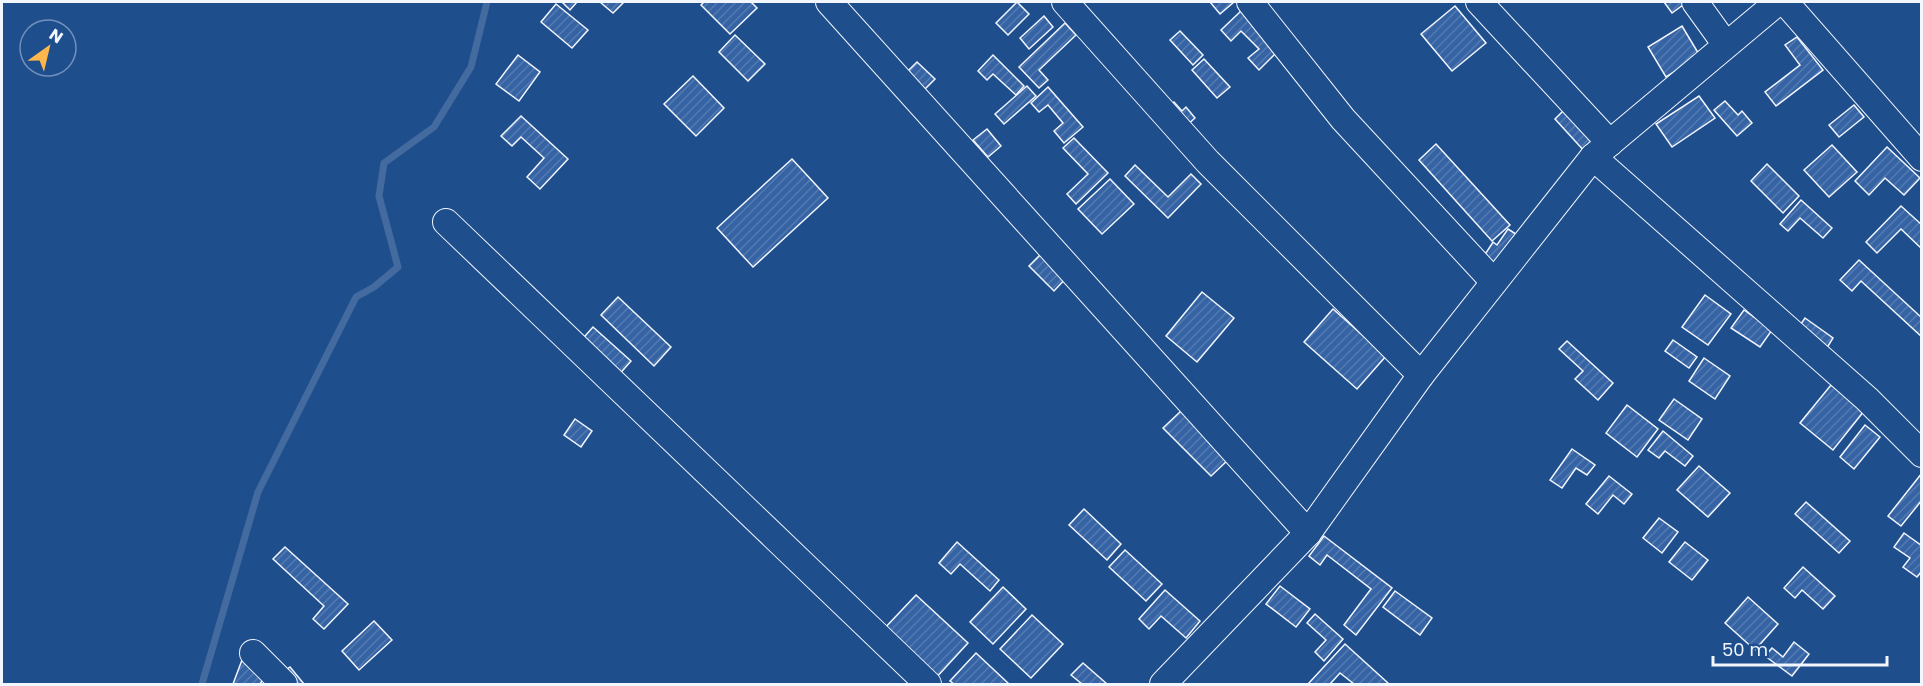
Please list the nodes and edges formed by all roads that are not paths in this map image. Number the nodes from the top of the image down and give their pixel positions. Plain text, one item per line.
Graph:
1 (829, 2) edge
2 (1065, 2) edge
3 (1250, 2) edge
4 (1479, 2) edge
5 (1695, 2) edge
6 (1778, 2) edge
7 (1785, 2) edge
8 (1726, 45) junction
9 (1602, 150) junction
10 (1922, 158) edge
11 (446, 222) dead end
12 (1494, 282) junction
13 (1421, 375) junction
14 (1922, 454) edge
15 (1308, 533) junction
16 (254, 653) dead end
17 (284, 684) edge
18 (928, 684) edge
19 (1163, 684) edge

1 - 15 street
2 - 13 street
3 - 12 street
4 - 9 street
5 - 8 street
6 - 8 street
7 - 10 street
8 - 9 street
9 - 12 street
9 - 14 street
11 - 18 street
12 - 13 street
13 - 15 street
15 - 19 street
16 - 17 street

